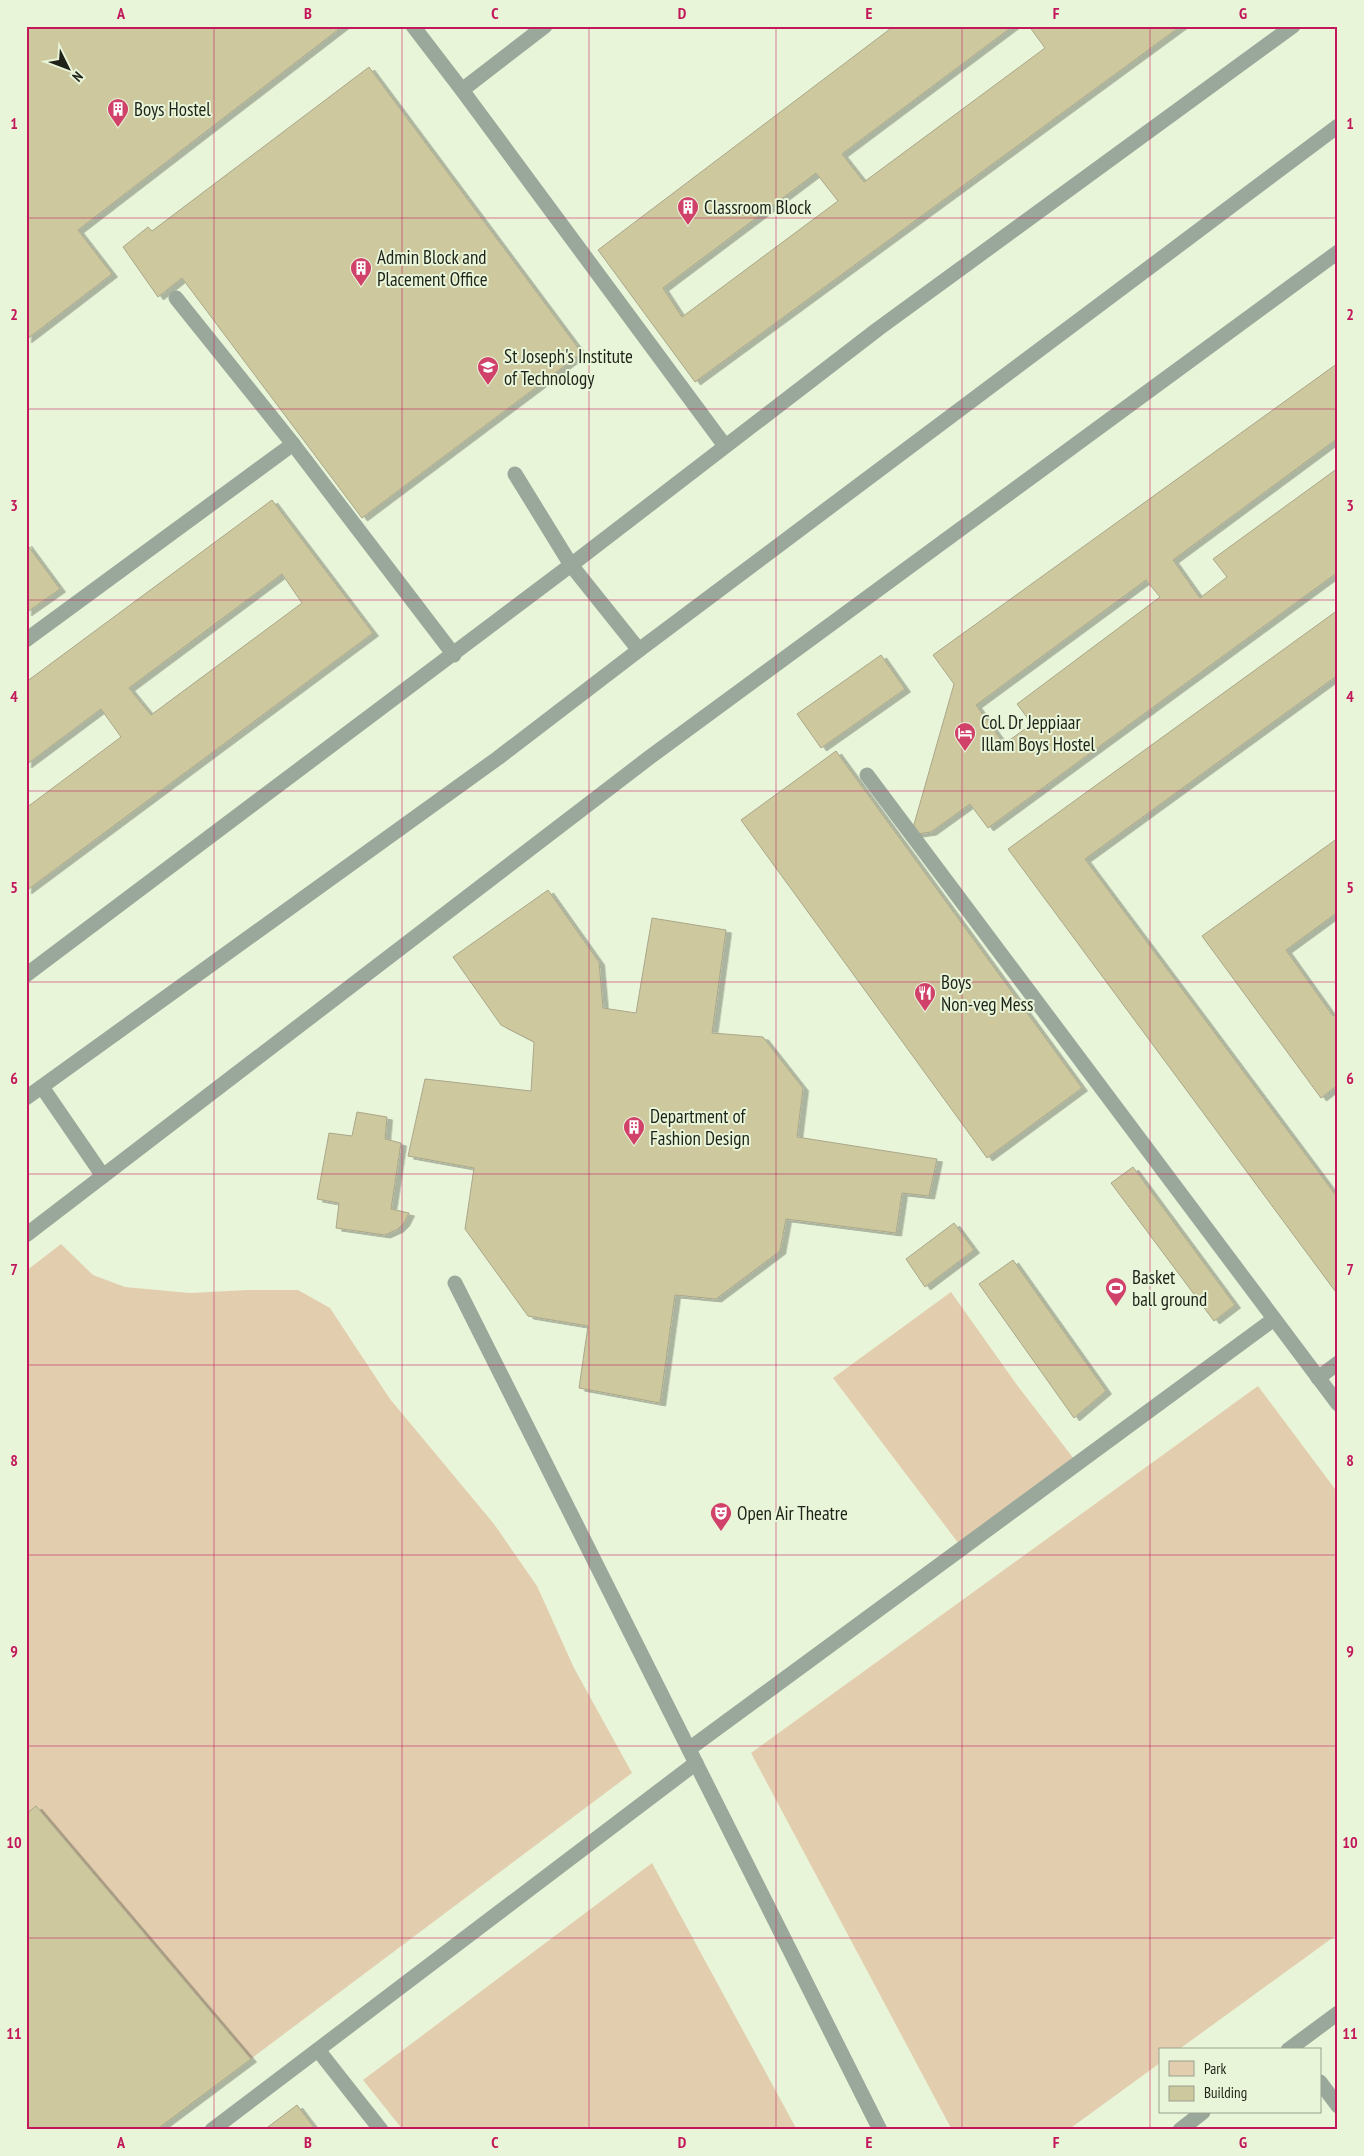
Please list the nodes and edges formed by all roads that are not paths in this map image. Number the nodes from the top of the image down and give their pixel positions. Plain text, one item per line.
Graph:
1 (413, 26) edge
2 (545, 26) edge
3 (1292, 26) edge
4 (462, 90) junction
5 (1338, 126) edge
6 (1338, 252) edge
7 (176, 298) dead end
8 (293, 444) junction
9 (725, 446) junction
10 (516, 474) dead end
11 (572, 566) junction
12 (26, 640) edge
13 (639, 650) junction
14 (454, 654) junction
15 (867, 775) dead end
16 (26, 975) edge
17 (42, 1086) junction
18 (26, 1098) edge
19 (103, 1176) junction
20 (26, 1234) edge
21 (455, 1283) dead end
22 (1274, 1318) junction
23 (1338, 1363) edge
24 (1318, 1378) junction
25 (1338, 1404) edge
26 (689, 1749) junction
27 (696, 1763) junction
28 (1338, 2013) edge
29 (1293, 2048) edge
30 (318, 2050) junction
31 (1322, 2085) edge
32 (1338, 2106) edge
33 (1201, 2114) edge
34 (212, 2130) edge
35 (381, 2130) edge
36 (880, 2130) edge
37 (1180, 2130) edge

1 - 4 lane
2 - 4 lane
3 - 9 lane
4 - 9 lane
5 - 13 lane
6 - 19 lane
7 - 8 lane
8 - 12 lane
8 - 14 lane
9 - 11 lane
10 - 11 lane
11 - 13 lane
11 - 14 lane
13 - 17 lane
14 - 16 lane
15 - 22 lane
17 - 18 lane
17 - 19 lane
19 - 20 lane
21 - 26 lane
22 - 24 lane
22 - 26 lane
23 - 24 lane
24 - 25 lane
26 - 27 lane
27 - 30 lane
27 - 36 lane
28 - 29 lane
30 - 34 lane
30 - 35 lane
31 - 32 lane
33 - 37 lane

